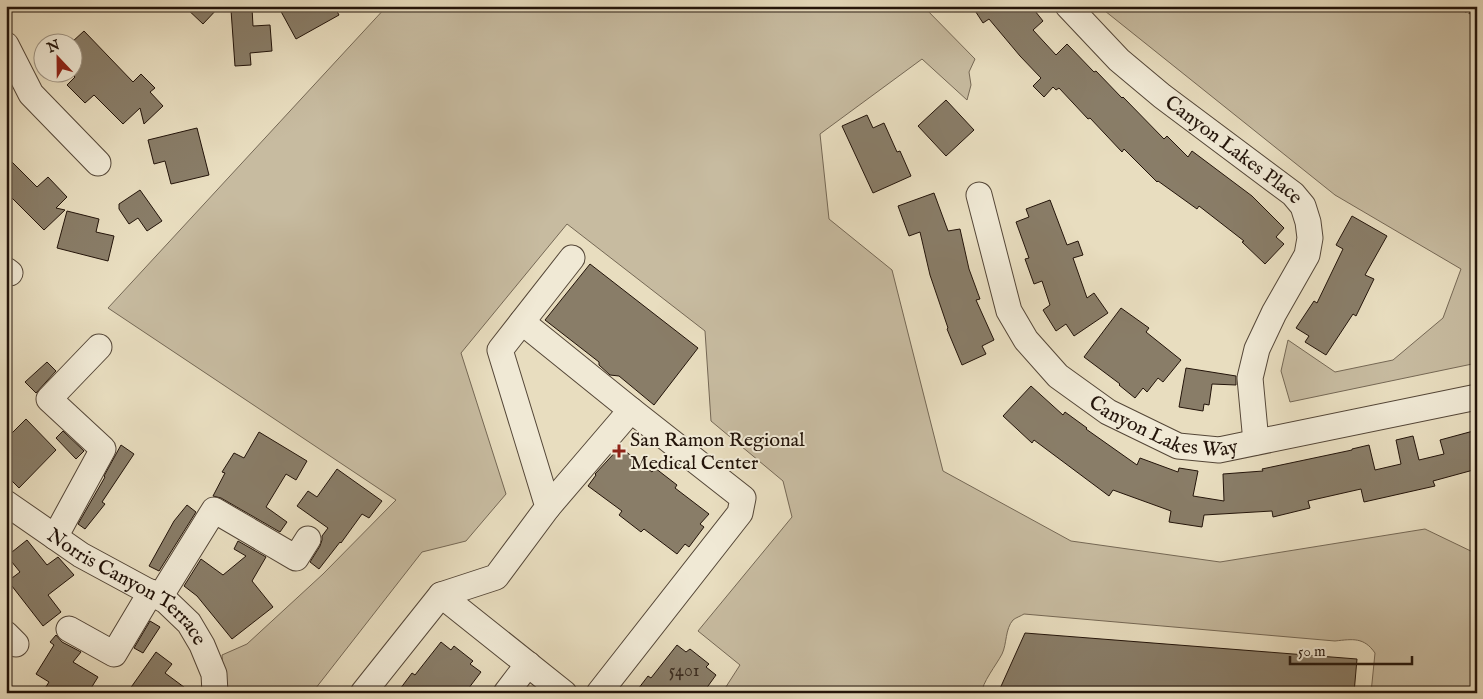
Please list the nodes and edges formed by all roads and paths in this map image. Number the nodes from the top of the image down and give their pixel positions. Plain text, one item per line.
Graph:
1 (1068, 6) edge
2 (1449, 6) edge
3 (1477, 11) edge
4 (1475, 14) edge
5 (6, 45) edge
6 (98, 163) dead end
7 (979, 195) dead end
8 (572, 258) dead end
9 (522, 322) junction
10 (99, 347) dead end
11 (1477, 397) edge
12 (631, 410) junction
13 (1256, 442) junction
14 (548, 507) junction
15 (9, 510) edge
16 (55, 538) junction
17 (308, 539) dead end
18 (155, 594) junction
19 (441, 595) junction
20 (70, 628) dead end
21 (528, 664) junction
22 (215, 693) edge
23 (363, 693) edge
24 (506, 693) edge
25 (564, 693) edge
26 (599, 693) edge

1 - 13 street, Canyon Lakes Place
2 - 4 path
3 - 4 path
5 - 6 street
7 - 13 street, Canyon Lakes Way
8 - 9 street
9 - 12 street
9 - 14 street
10 - 16 street
11 - 13 street, Canyon Lakes Way
12 - 14 street
12 - 26 street
14 - 19 street
15 - 16 street, Norris Canyon Terrace
16 - 18 street, Norris Canyon Terrace
17 - 18 street
18 - 20 street
18 - 22 street, Norris Canyon Terrace
19 - 21 street
19 - 23 street
21 - 24 street
21 - 25 street

